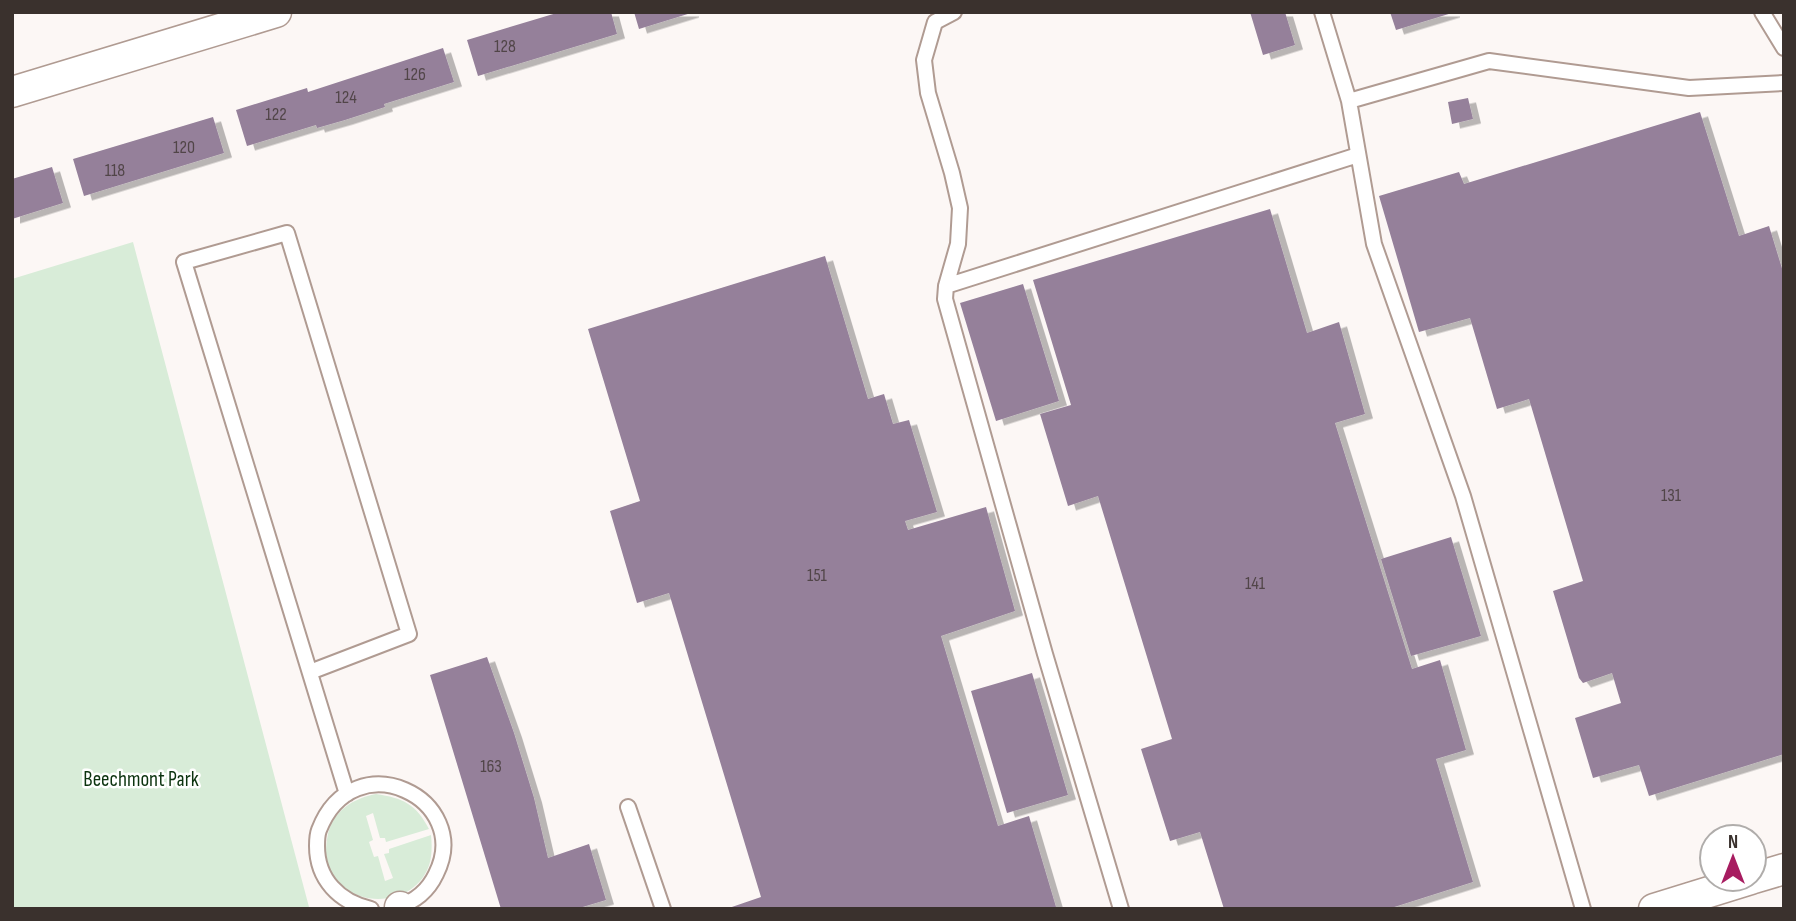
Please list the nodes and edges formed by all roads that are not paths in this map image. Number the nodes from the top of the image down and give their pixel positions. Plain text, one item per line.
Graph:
1 (276, 12) edge
2 (954, 12) edge
3 (1322, 12) edge
4 (1762, 12) edge
5 (1782, 41) edge
6 (1784, 83) edge
7 (12, 92) edge
8 (1349, 101) junction
9 (1358, 155) junction
10 (946, 286) junction
11 (310, 672) junction
12 (347, 794) junction
13 (628, 807) dead end
14 (1705, 893) edge
15 (390, 908) edge
16 (663, 909) edge
17 (1121, 909) edge
18 (1583, 909) edge
19 (1654, 909) edge

1 - 7 street
2 - 10 lane
3 - 8 lane
4 - 5 lane
6 - 8 lane
8 - 9 lane
9 - 10 lane
9 - 18 lane
10 - 17 lane
11 - 11 lane
11 - 12 lane
12 - 15 lane
12 - 15 lane
13 - 16 lane
14 - 19 street

